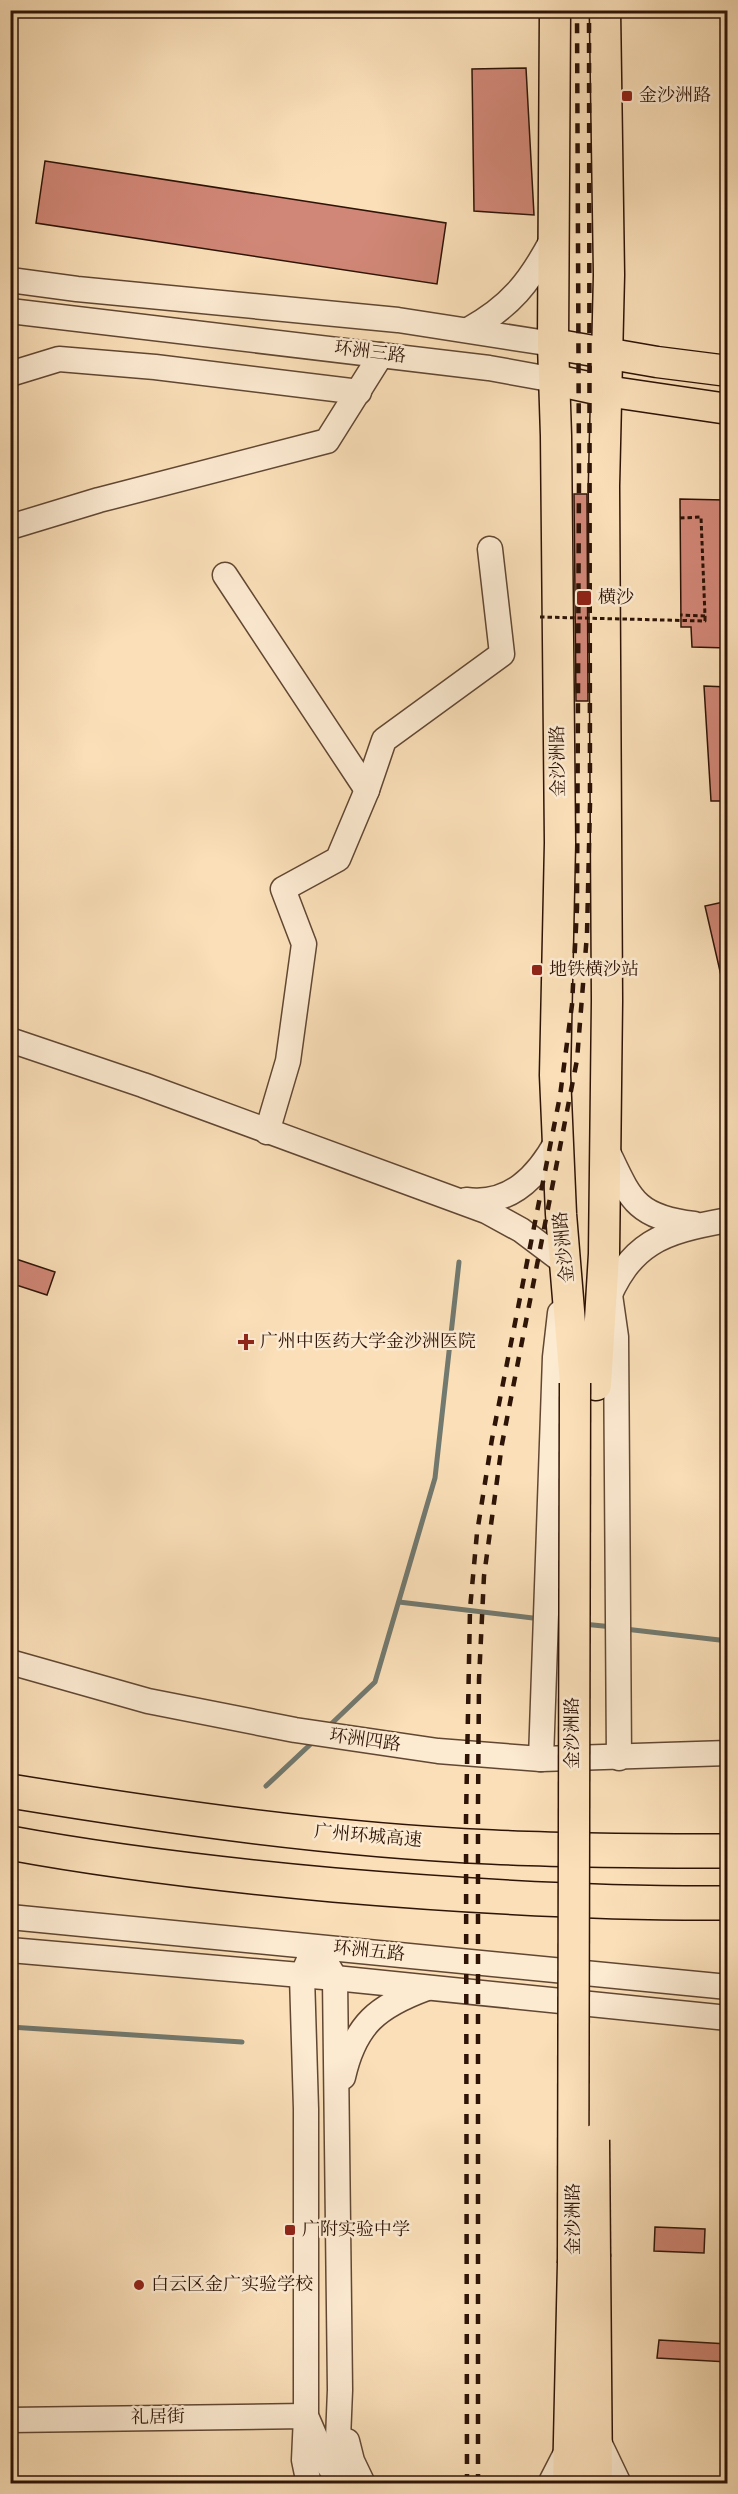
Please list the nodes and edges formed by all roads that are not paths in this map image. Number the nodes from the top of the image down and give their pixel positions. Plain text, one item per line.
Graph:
1 (555, 10) edge
2 (605, 10) edge
3 (552, 240) junction
4 (10, 280) edge
5 (10, 311) edge
6 (468, 330) junction
7 (553, 344) junction
8 (607, 353) junction
9 (381, 355) junction
10 (728, 371) edge
11 (10, 374) edge
12 (555, 380) junction
13 (606, 391) junction
14 (359, 392) junction
15 (728, 409) edge
16 (10, 527) edge
17 (490, 549) dead end
18 (225, 575) dead end
19 (367, 790) junction
20 (10, 1040) edge
21 (267, 1132) junction
22 (557, 1141) junction
23 (606, 1148) junction
24 (452, 1198) junction
25 (728, 1220) edge
26 (699, 1225) junction
27 (604, 1254) junction
28 (565, 1263) junction
29 (610, 1293) junction
30 (599, 1321) junction
31 (585, 1384) junction
32 (10, 1662) edge
33 (728, 1753) edge
34 (619, 1758) junction
35 (541, 1759) junction
36 (10, 1791) edge
37 (10, 1843) edge
38 (728, 1851) edge
39 (728, 1903) edge
40 (10, 1917) edge
41 (316, 1946) junction
42 (10, 1950) edge
43 (302, 1976) junction
44 (335, 1978) junction
45 (728, 1987) edge
46 (430, 1988) junction
47 (728, 2018) edge
48 (306, 2109) junction
49 (336, 2109) junction
50 (584, 2260) junction
51 (306, 2415) junction
52 (10, 2420) edge
53 (596, 2436) junction
54 (568, 2449) junction
55 (346, 2483) edge
56 (309, 2484) edge
57 (550, 2484) edge
58 (568, 2484) edge
59 (597, 2484) edge
60 (619, 2484) edge

1 - 3 main road, 金沙洲路
2 - 8 main road, 金沙洲路
3 - 6 street
3 - 7 main road, 金沙洲路
4 - 6 street, 环洲三路
5 - 9 street, 环洲三路
6 - 7 street, 环洲三路
7 - 8 main road, 环洲三路
7 - 12 main road, 金沙洲路
8 - 10 main road, 环洲三路
8 - 13 main road, 金沙洲路
9 - 12 street, 环洲三路
9 - 14 street
11 - 14 street
12 - 13 main road, 环洲三路
12 - 22 main road, 金沙洲路
13 - 15 main road, 环洲三路
13 - 23 main road, 金沙洲路
14 - 16 street
17 - 19 street
18 - 19 street
19 - 21 street
20 - 21 street
21 - 24 street
22 - 24 street
22 - 28 main road, 金沙洲路
23 - 26 street
23 - 27 main road, 金沙洲路
24 - 28 street
25 - 26 street
26 - 29 street
27 - 29 street
27 - 30 main road, 金沙洲路
28 - 31 main road, 金沙洲路
28 - 35 street
29 - 30 street
29 - 34 street
30 - 31 main road, 金沙洲路
31 - 50 main road, 金沙洲路, bridge
32 - 35 street, 环洲四路
33 - 34 street, 环洲四路
34 - 35 street, 环洲四路
36 - 38 highway, 广州环城高速
37 - 39 highway
40 - 41 street, 环洲五路
41 - 43 street
41 - 44 street
41 - 45 street, 环洲五路
42 - 43 street, 环洲五路
43 - 44 street, 环洲五路
43 - 48 street
44 - 46 street, 环洲五路
44 - 49 street
46 - 47 street, 环洲五路
46 - 49 street
48 - 49 street
48 - 51 street
49 - 55 street
50 - 53 main road, 金沙洲路
50 - 54 main road, 金沙洲路
51 - 52 street, 礼居街
51 - 55 street
51 - 56 street
53 - 59 main road, 金沙洲路
53 - 60 street
54 - 57 street
54 - 58 main road, 金沙洲路

